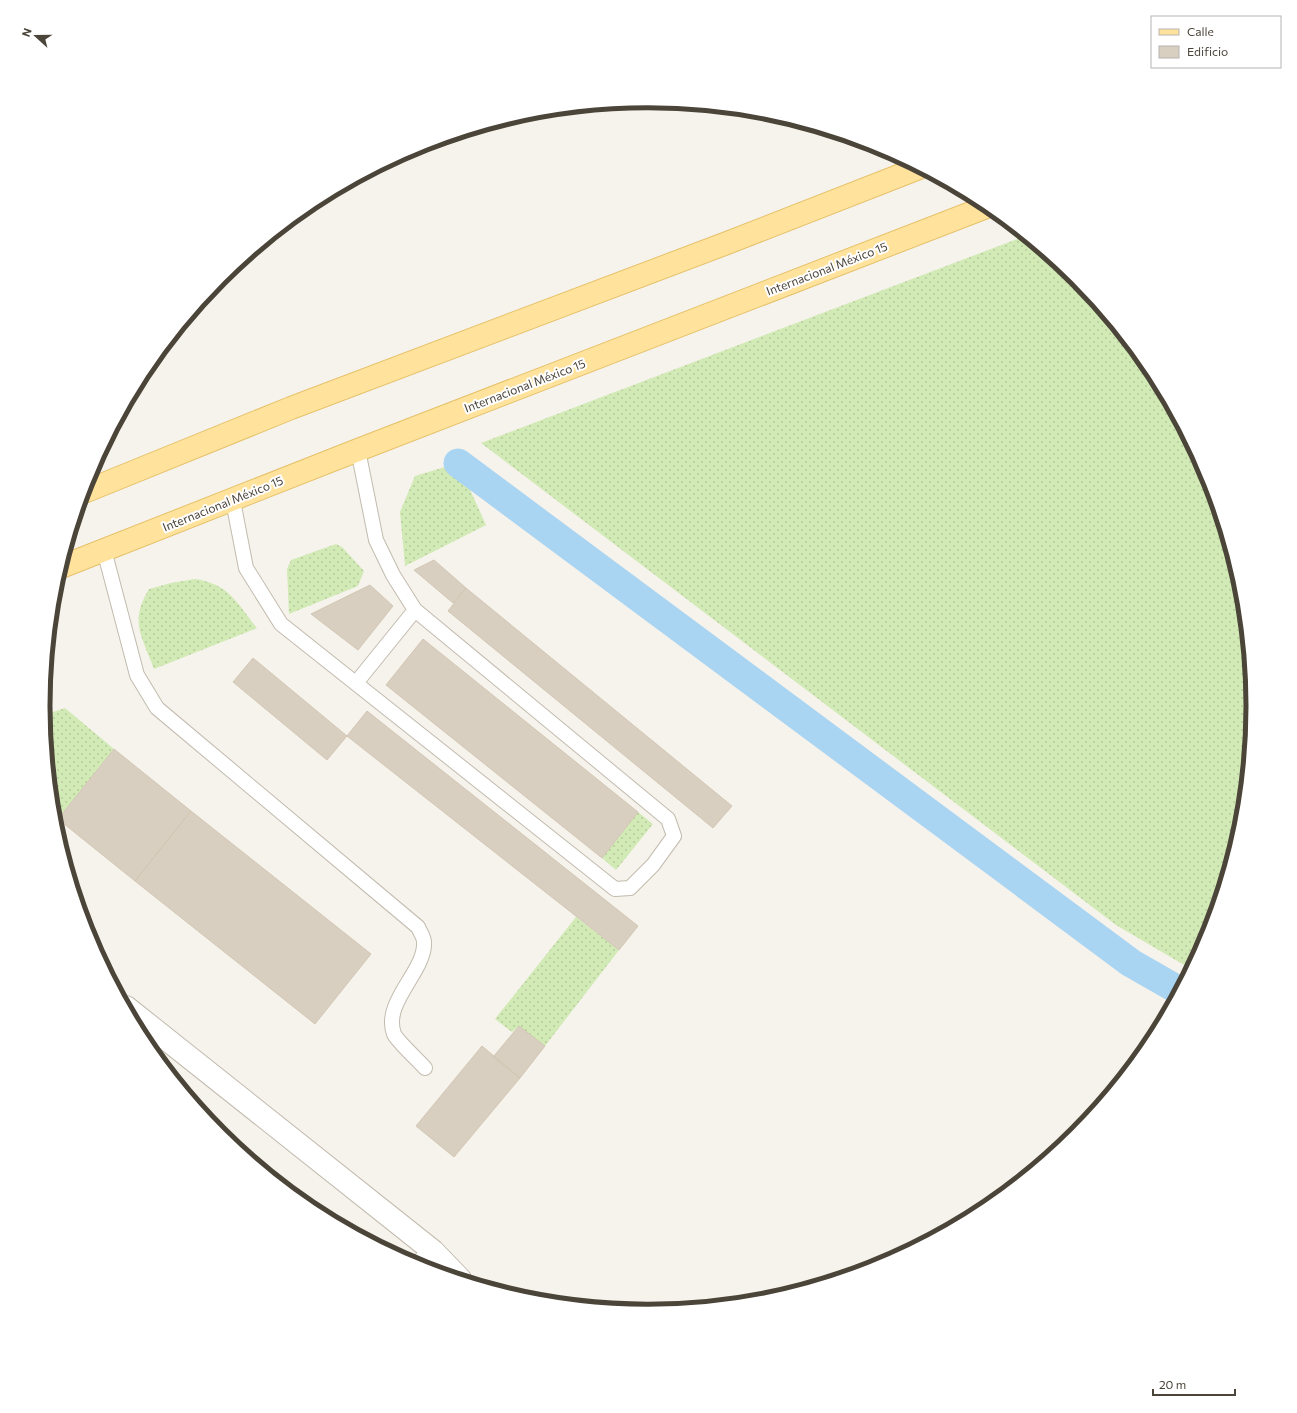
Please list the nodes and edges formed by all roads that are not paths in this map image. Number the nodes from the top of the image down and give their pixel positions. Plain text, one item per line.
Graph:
1 (913, 170) edge
2 (981, 209) edge
3 (358, 450) junction
4 (91, 489) edge
5 (233, 500) junction
6 (104, 550) junction
7 (67, 564) edge
8 (415, 610) junction
9 (356, 683) junction
10 (138, 1018) edge
11 (425, 1068) dead end
12 (426, 1259) edge
13 (439, 1266) edge

1 - 4 main road
2 - 3 main road, Internacional México 15
3 - 5 main road, Internacional México 15
3 - 8 lane
5 - 6 main road, Internacional México 15
5 - 9 lane
6 - 7 main road, Internacional México 15
6 - 11 lane
8 - 9 lane
8 - 9 lane
10 - 12 street
12 - 13 street

